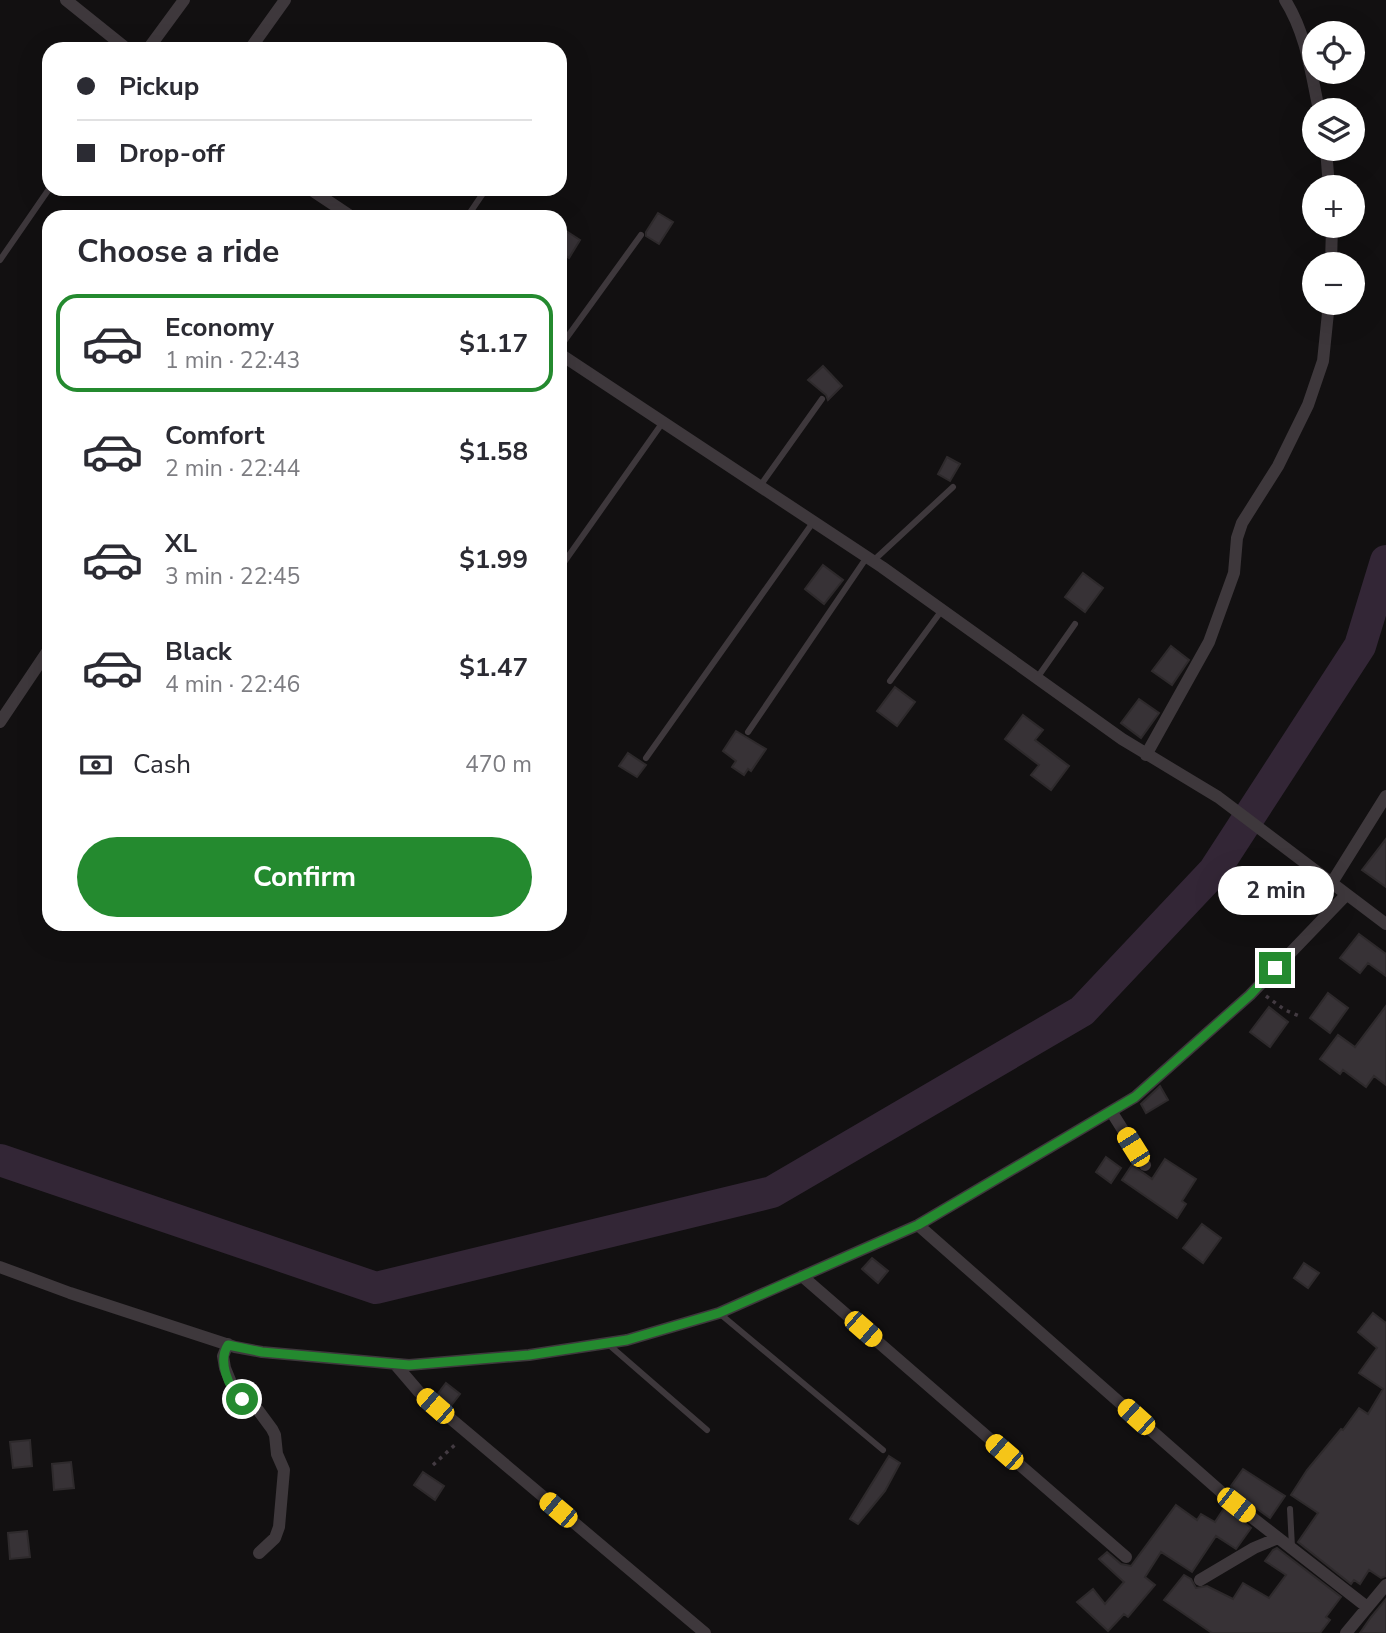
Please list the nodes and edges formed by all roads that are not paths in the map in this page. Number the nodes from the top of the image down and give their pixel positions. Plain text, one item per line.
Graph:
1 (66, 0) edge
2 (184, 0) edge
3 (285, 0) edge
4 (1285, 0) edge
5 (118, 42) edge
6 (153, 42) edge
7 (255, 42) edge
8 (1317, 98) edge
9 (44, 196) edge
10 (320, 196) edge
11 (342, 210) edge
12 (640, 235) dead end
13 (0, 260) edge
14 (1328, 315) edge
15 (567, 337) edge
16 (567, 359) edge
17 (822, 399) dead end
18 (663, 422) junction
19 (760, 486) junction
20 (953, 487) dead end
21 (814, 522) junction
22 (567, 558) edge
23 (870, 559) junction
24 (942, 610) junction
25 (1075, 624) dead end
26 (42, 659) edge
27 (1037, 678) junction
28 (890, 681) dead end
29 (0, 722) edge
30 (748, 732) dead end
31 (1146, 755) junction
32 (646, 758) dead end
33 (1386, 796) edge
34 (1331, 884) junction
35 (1346, 895) junction
36 (1386, 923) edge
37 (1111, 1111) junction
38 (1145, 1165) dead end
39 (918, 1225) junction
40 (0, 1267) edge
41 (802, 1276) junction
42 (719, 1313) junction
43 (607, 1343) junction
44 (228, 1345) junction
45 (395, 1364) junction
46 (707, 1430) dead end
47 (883, 1450) dead end
48 (1290, 1509) dead end
49 (1278, 1538) junction
50 (1292, 1549) junction
51 (259, 1553) dead end
52 (1126, 1557) dead end
53 (1200, 1580) dead end
54 (1386, 1585) edge
55 (1367, 1607) junction
56 (705, 1633) edge
57 (1346, 1633) edge

1 - 5 street
2 - 6 street
3 - 7 street
4 - 8 street
9 - 13 lane
10 - 11 street
12 - 15 lane
14 - 31 street
16 - 18 street
17 - 19 lane
18 - 19 street
18 - 22 lane
19 - 21 street
20 - 23 lane
21 - 23 street
21 - 32 lane
23 - 24 street
23 - 30 lane
24 - 27 street
24 - 28 lane
25 - 27 lane
26 - 29 street
27 - 31 street
31 - 34 street
33 - 34 street
34 - 35 street
35 - 36 street
35 - 37 street
37 - 38 street
37 - 39 street
39 - 41 street
39 - 49 street
40 - 44 street
41 - 42 street
41 - 52 street
42 - 43 street
42 - 47 lane
43 - 45 street
43 - 46 lane
44 - 45 street
44 - 51 street
45 - 56 street
48 - 50 lane
49 - 50 street
49 - 53 street
50 - 55 street
54 - 55 street
55 - 57 street

